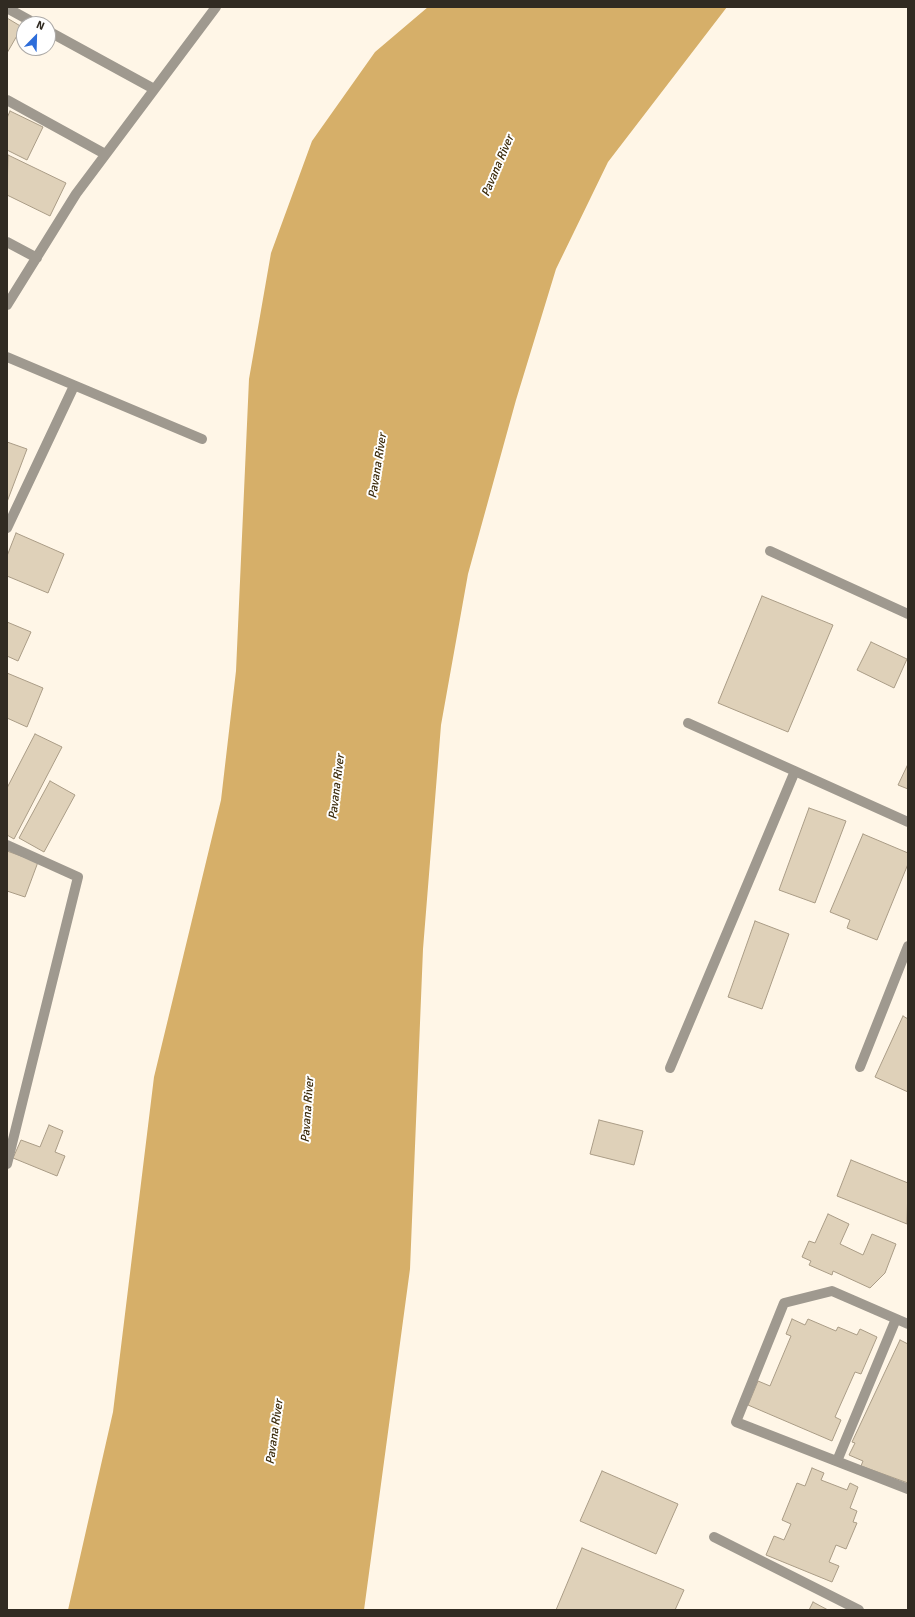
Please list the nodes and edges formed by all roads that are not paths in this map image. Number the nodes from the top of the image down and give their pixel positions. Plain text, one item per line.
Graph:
1 (216, 7) edge
2 (7, 8) edge
3 (22, 16) edge
4 (56, 35) edge
5 (154, 89) junction
6 (7, 100) edge
7 (105, 154) junction
8 (7, 242) edge
9 (36, 258) junction
10 (7, 305) edge
11 (7, 357) edge
12 (74, 386) junction
13 (202, 440) dead end
14 (7, 528) edge
15 (770, 550) dead end
16 (908, 614) edge
17 (688, 723) dead end
18 (795, 771) junction
19 (908, 822) edge
20 (7, 845) edge
21 (908, 946) edge
22 (860, 1067) dead end
23 (670, 1068) dead end
24 (7, 1164) edge
25 (896, 1319) junction
26 (908, 1324) edge
27 (837, 1461) junction
28 (908, 1489) edge
29 (714, 1537) dead end
30 (859, 1610) edge

1 - 5 street
2 - 3 street
4 - 5 street
5 - 7 street
6 - 7 street
7 - 9 street
8 - 9 street
9 - 10 street
11 - 12 street
12 - 13 street
12 - 14 street
15 - 16 street
17 - 18 street
18 - 19 street
18 - 23 street
20 - 24 street
21 - 22 street
25 - 26 street
25 - 27 street
25 - 27 street
27 - 28 street
29 - 30 street

